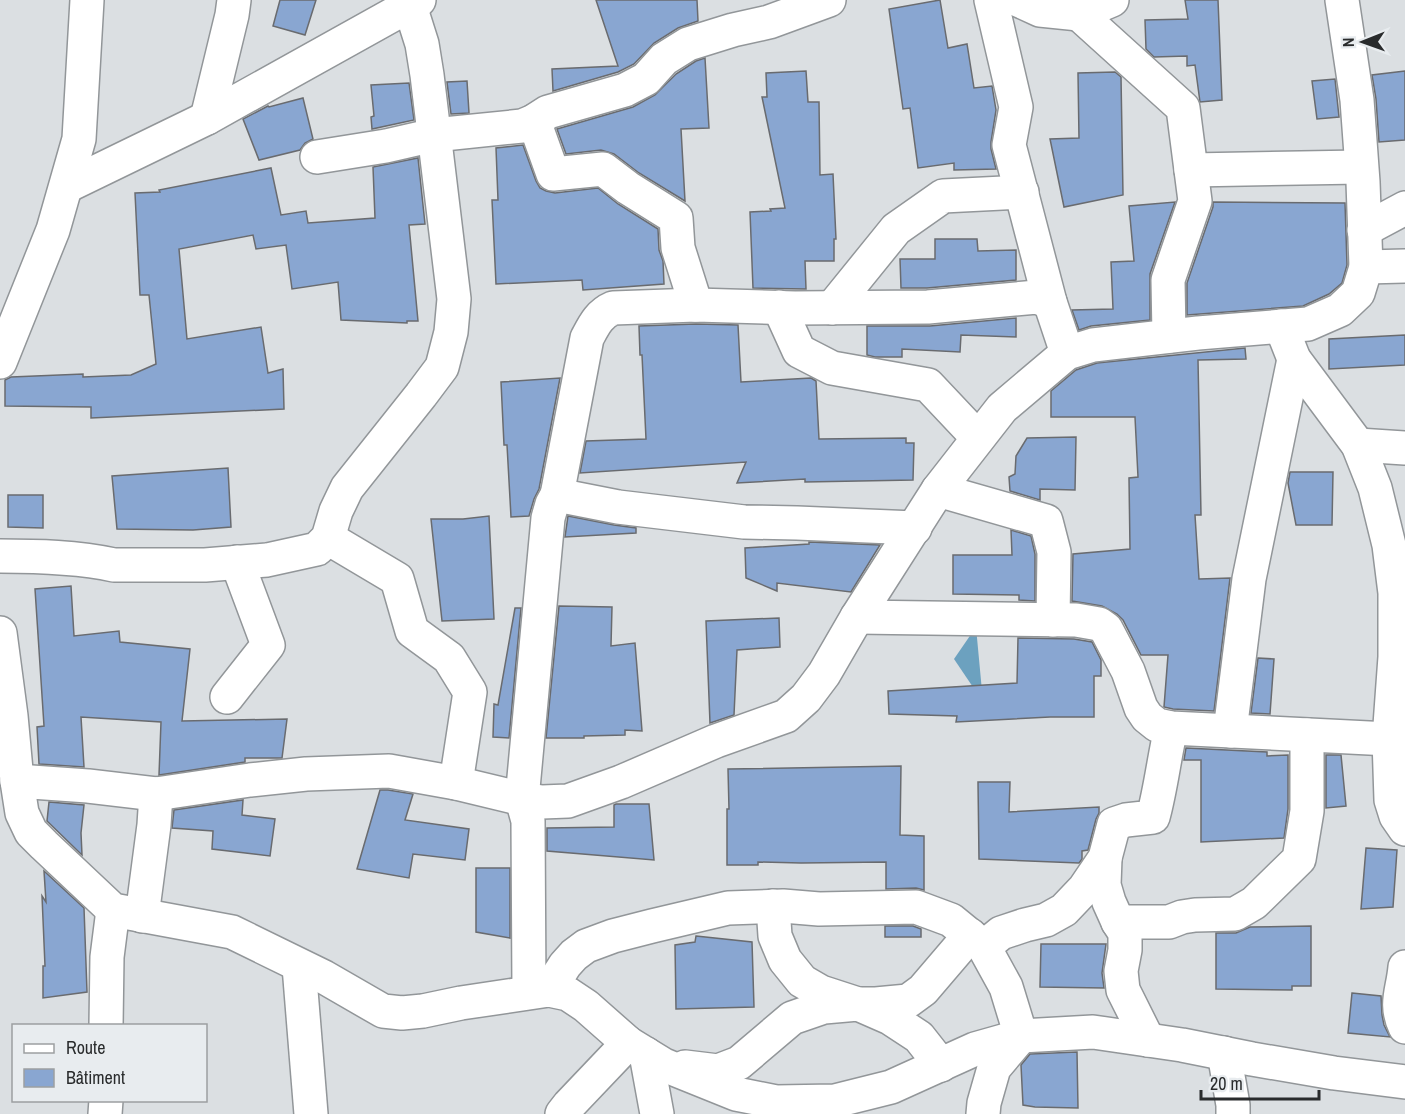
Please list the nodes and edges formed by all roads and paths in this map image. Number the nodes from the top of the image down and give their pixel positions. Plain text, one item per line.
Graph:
1 (87, 0) edge
2 (234, 0) edge
3 (829, 0) edge
4 (991, 0) edge
5 (1018, 0) edge
6 (1112, 0) edge
7 (1342, 0) edge
8 (415, 3) edge
9 (1079, 14) junction
10 (207, 118) junction
11 (534, 121) junction
12 (434, 135) junction
13 (317, 158) dead end
14 (1361, 167) junction
15 (1191, 170) junction
16 (67, 186) junction
17 (1022, 192) junction
18 (1405, 208) edge
19 (1364, 230) junction
20 (1405, 266) edge
21 (1366, 267) junction
22 (1050, 302) junction
23 (696, 306) junction
24 (779, 307) junction
25 (832, 308) junction
26 (1281, 326) junction
27 (1169, 336) junction
28 (1067, 353) junction
29 (1294, 359) junction
30 (0, 362) edge
31 (978, 438) junction
32 (1358, 445) junction
33 (1405, 448) edge
34 (938, 490) junction
35 (557, 495) junction
36 (915, 528) junction
37 (328, 538) junction
38 (0, 556) edge
39 (237, 562) junction
40 (1400, 591) edge
41 (857, 617) junction
42 (1053, 620) junction
43 (0, 633) edge
44 (227, 697) dead end
45 (1171, 728) junction
46 (1230, 731) junction
47 (1307, 735) junction
48 (1389, 739) junction
49 (16, 781) junction
50 (456, 783) junction
51 (156, 794) junction
52 (522, 799) junction
53 (1405, 830) edge
54 (1105, 858) junction
55 (773, 906) junction
56 (128, 913) junction
57 (1118, 922) junction
58 (977, 941) junction
59 (785, 960) junction
60 (299, 966) junction
61 (1405, 967) edge
62 (539, 991) junction
63 (858, 1004) junction
64 (106, 1024) edge
65 (1405, 1027) edge
66 (1021, 1036) junction
67 (768, 1038) junction
68 (1148, 1040) junction
69 (1224, 1053) junction
70 (646, 1054) junction
71 (950, 1061) junction
72 (1405, 1082) edge
73 (859, 1095) junction
74 (311, 1114) edge
75 (561, 1114) edge
76 (657, 1114) edge
77 (888, 1114) edge
78 (973, 1114) edge
79 (983, 1114) edge
80 (1233, 1114) edge

1 - 16 street
2 - 10 street
3 - 11 street
4 - 17 street
5 - 9 street
6 - 9 street
7 - 14 street
8 - 10 street
8 - 12 street
9 - 15 street
10 - 16 street
11 - 12 street
11 - 23 street
12 - 13 street
12 - 37 street
14 - 15 street
14 - 19 street
15 - 27 street
16 - 30 street
17 - 22 street
17 - 25 street
18 - 19 street
19 - 21 street
20 - 21 street
21 - 26 street
22 - 25 street
22 - 28 street
23 - 24 street
23 - 35 street
24 - 25 street
24 - 31 street
26 - 27 street
26 - 29 street
27 - 28 street
28 - 31 street
29 - 32 street
29 - 46 street
31 - 34 street
32 - 33 street
32 - 40 street
34 - 36 street
34 - 42 street
35 - 36 street
35 - 52 street
36 - 41 street
37 - 39 street
37 - 50 street
38 - 39 street
39 - 44 street
40 - 48 street
41 - 42 street
41 - 52 street
42 - 45 street
43 - 49 street
45 - 46 street
45 - 54 street
46 - 47 street
47 - 48 street
47 - 57 street
48 - 53 street
49 - 51 street
49 - 56 street
50 - 51 street
50 - 52 street
51 - 56 street
52 - 62 street
54 - 57 street
54 - 58 street
55 - 58 street
55 - 59 street
55 - 62 street
56 - 60 street
56 - 64 street
57 - 68 street
58 - 63 street
58 - 66 street
59 - 63 street
59 - 67 street
60 - 62 street
60 - 74 street
61 - 65 street
62 - 70 street
63 - 67 street
63 - 71 street
66 - 68 street
66 - 71 street
66 - 79 street
67 - 70 street
68 - 69 street
69 - 72 street
69 - 80 street
70 - 73 street
70 - 75 street
70 - 76 street
71 - 73 street
71 - 78 street
73 - 77 street

